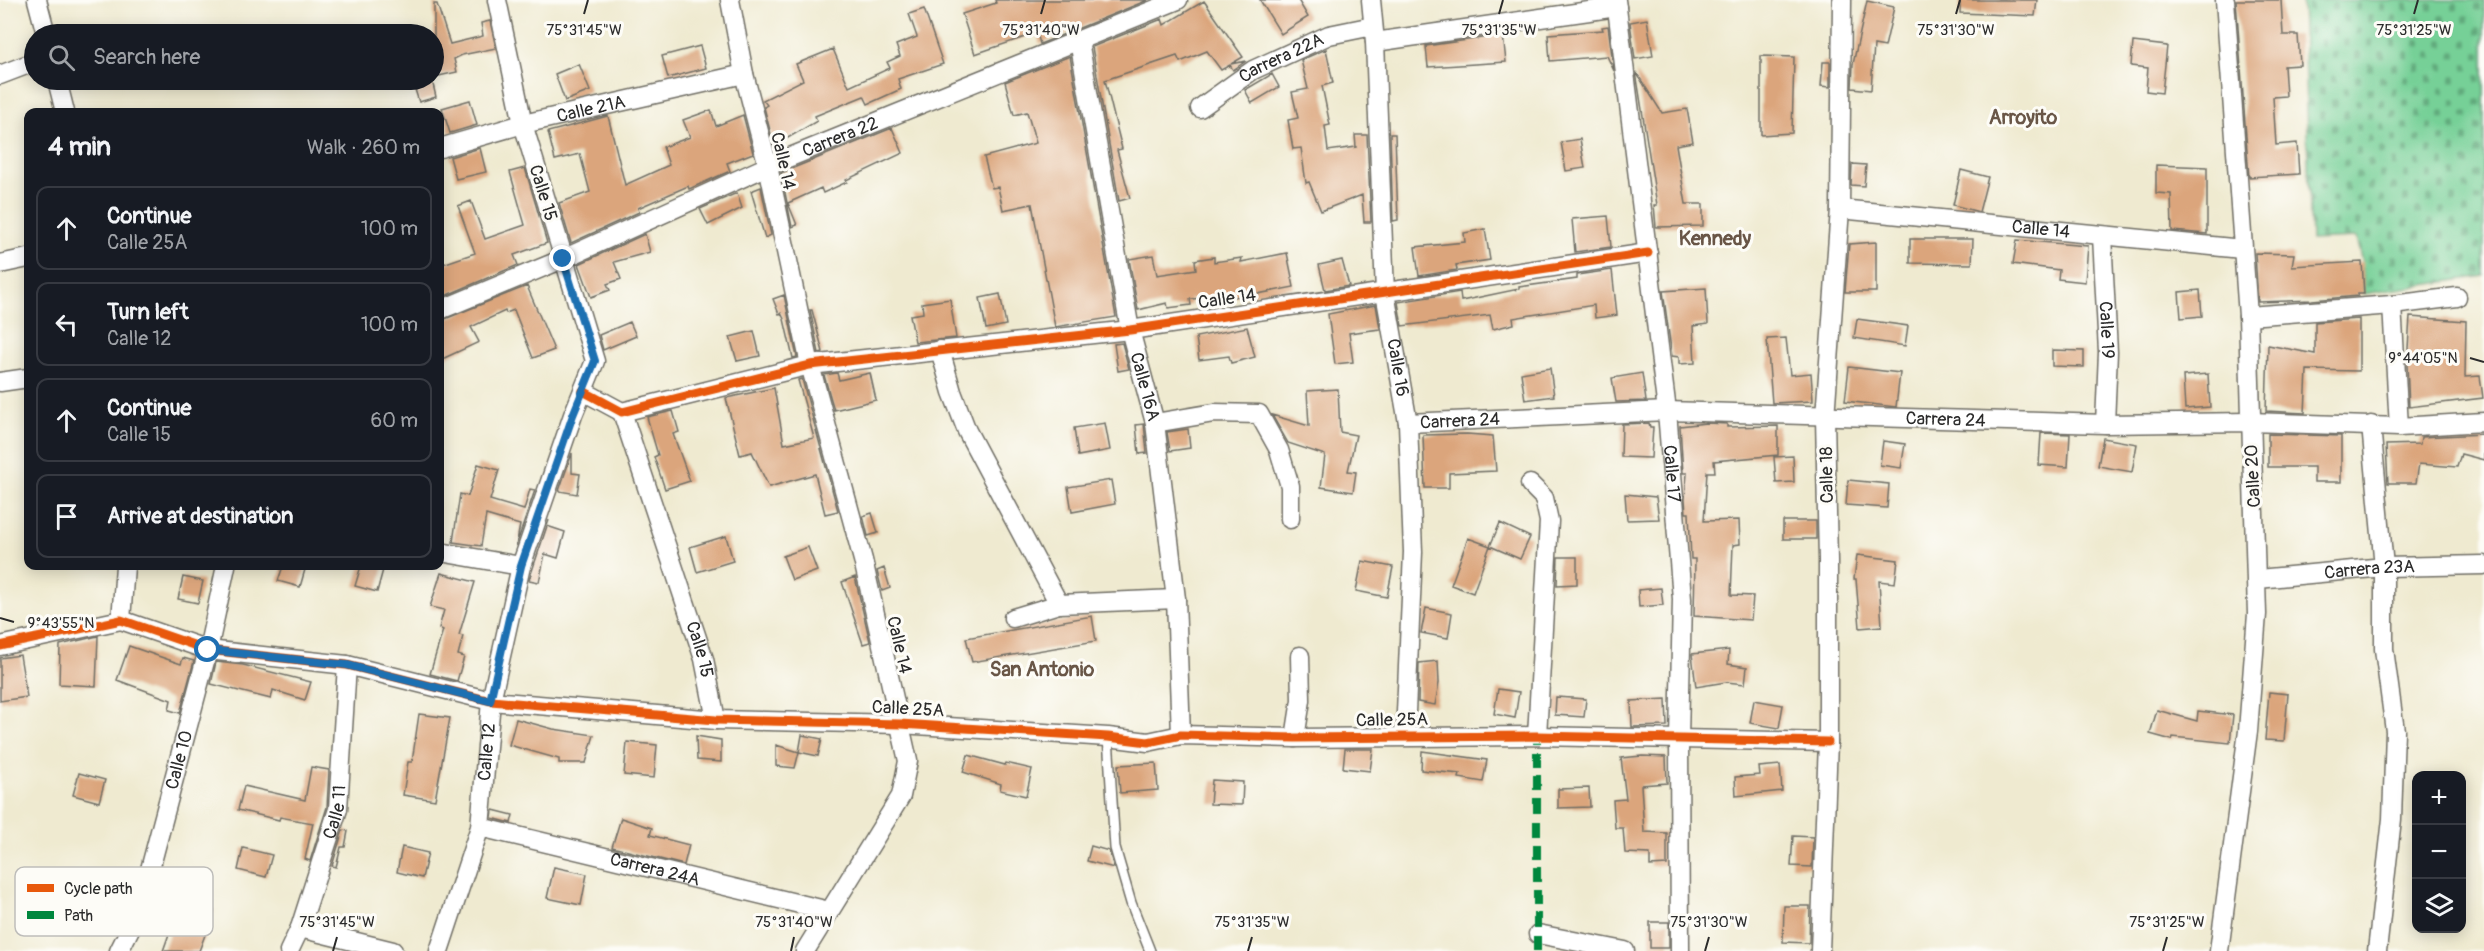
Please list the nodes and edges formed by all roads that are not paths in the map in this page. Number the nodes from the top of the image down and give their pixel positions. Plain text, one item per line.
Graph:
1 (37, 0) edge
2 (497, 0) edge
3 (730, 0) edge
4 (1178, 0) edge
5 (1371, 0) edge
6 (1842, 0) edge
7 (2225, 0) edge
8 (1616, 4) edge
9 (43, 24) edge
10 (1374, 34) junction
11 (1079, 42) junction
12 (24, 66) edge
13 (744, 74) junction
14 (0, 75) edge
15 (60, 90) edge
16 (64, 108) edge
17 (1200, 108) dead end
18 (523, 124) junction
19 (444, 147) edge
20 (768, 166) junction
21 (1840, 209) junction
22 (2102, 236) junction
23 (2242, 249) junction
24 (1648, 253) junction
25 (24, 259) edge
26 (563, 259) junction
27 (0, 264) edge
28 (1385, 293) junction
29 (2457, 297) dead end
30 (2392, 305) junction
31 (444, 308) edge
32 (2248, 316) junction
33 (1130, 330) junction
34 (940, 350) junction
35 (810, 365) junction
36 (24, 379) edge
37 (0, 382) edge
38 (583, 392) junction
39 (1667, 411) junction
40 (622, 412) junction
41 (573, 415) joint
42 (1825, 417) junction
43 (2250, 422) junction
44 (2484, 422) edge
45 (1155, 423) junction
46 (1408, 423) junction
47 (2105, 424) junction
48 (2371, 425) junction
49 (2399, 427) junction
50 (1530, 484) dead end
51 (1290, 519) dead end
52 (444, 553) edge
53 (2484, 565) edge
54 (521, 566) junction
55 (2384, 567) junction
56 (125, 570) edge
57 (225, 570) edge
58 (2258, 579) junction
59 (1176, 599) junction
60 (1059, 604) junction
61 (1012, 618) dead end
62 (121, 620) junction
63 (0, 646) edge
64 (208, 650) junction
65 (1300, 656) dead end
66 (347, 665) junction
67 (490, 701) junction
68 (716, 720) junction
69 (900, 724) junction
70 (1181, 735) junction
71 (1405, 735) junction
72 (1538, 736) junction
73 (1108, 737) junction
74 (1294, 738) junction
75 (1679, 739) junction
76 (1828, 741) junction
77 (480, 827) junction
78 (151, 867) edge
79 (829, 911) junction
80 (300, 928) junction
81 (1538, 934) dead end
82 (128, 936) edge
83 (120, 951) edge
84 (289, 951) edge
85 (393, 951) edge
86 (439, 951) edge
87 (805, 951) edge
88 (1150, 951) edge
89 (1625, 951) edge
90 (1680, 951) edge
91 (1820, 951) edge
92 (2219, 951) edge
93 (2377, 951) edge

1 - 9 street
2 - 18 street, Calle 15
3 - 13 street, Calle 14
4 - 11 street, Carrera 22
5 - 10 street, Calle 16
6 - 21 street, Calle 18
7 - 23 street, Calle 20
8 - 10 street, Carrera 22A
8 - 24 street, Calle 17
10 - 17 street, Carrera 22A
10 - 28 street, Calle 16
11 - 20 street, Carrera 22
11 - 33 street, Calle 16A
12 - 14 street
13 - 18 street, Calle 21A
13 - 20 street, Calle 14
15 - 16 street
18 - 19 street, Calle 21A
18 - 26 street, Calle 15
20 - 26 street, Carrera 22
20 - 35 street, Calle 14
21 - 22 street, Calle 14
21 - 42 street, Calle 18
22 - 23 street, Calle 14
22 - 47 street, Calle 19
23 - 32 street, Calle 20
24 - 28 street, Calle 14
24 - 39 street, Calle 17
25 - 27 street
26 - 31 street, Carrera 22
26 - 38 street, Calle 15
28 - 33 street, Calle 14
28 - 46 street, Calle 16
29 - 30 street
30 - 32 street
30 - 49 street
32 - 43 street, Calle 20
33 - 34 street, Calle 14
33 - 45 street, Calle 16A
34 - 35 street, Calle 14
34 - 60 street
35 - 40 street, Calle 14
35 - 69 street, Calle 14
36 - 37 street
38 - 40 street
38 - 41 street, Calle 15
39 - 42 street, Carrera 24
39 - 46 street, Carrera 24
39 - 75 street, Calle 17
40 - 68 street, Calle 15
41 - 54 street, Calle 12
42 - 47 street, Carrera 24
42 - 76 street, Calle 18
43 - 47 street, Carrera 24
43 - 48 street, Carrera 24
43 - 58 street, Calle 20
44 - 49 street, Carrera 24
45 - 51 street
45 - 59 street, Calle 16A
46 - 71 street, Calle 16
48 - 49 street, Carrera 24
48 - 55 street
50 - 72 street
52 - 54 street
53 - 55 street, Carrera 23A
54 - 67 street, Calle 12
55 - 58 street, Carrera 23A
55 - 93 street
56 - 62 street
57 - 64 street, Calle 10
58 - 92 street, Calle 20
59 - 60 street
59 - 70 street, Calle 16A
60 - 61 street
62 - 63 street
62 - 64 street, Calle 25A
64 - 66 street, Calle 25A
64 - 78 street, Calle 10
65 - 74 street
66 - 67 street, Calle 25A
66 - 80 street, Calle 11
67 - 68 street, Calle 25A
67 - 77 street, Calle 12
68 - 69 street, Calle 25A
69 - 73 street, Calle 25A
69 - 79 street, Calle 14
70 - 73 street, Calle 25A
70 - 74 street, Calle 25A
71 - 72 street, Calle 25A
71 - 74 street, Calle 25A
72 - 75 street, Calle 25A
73 - 88 lane
75 - 76 street, Calle 25A
75 - 90 street, Calle 17
76 - 91 street, Calle 18
77 - 79 street, Carrera 24A
77 - 86 street, Calle 12
79 - 87 street, Calle 14
80 - 84 street, Calle 11
80 - 85 street
81 - 89 street
82 - 83 street, Calle 10

